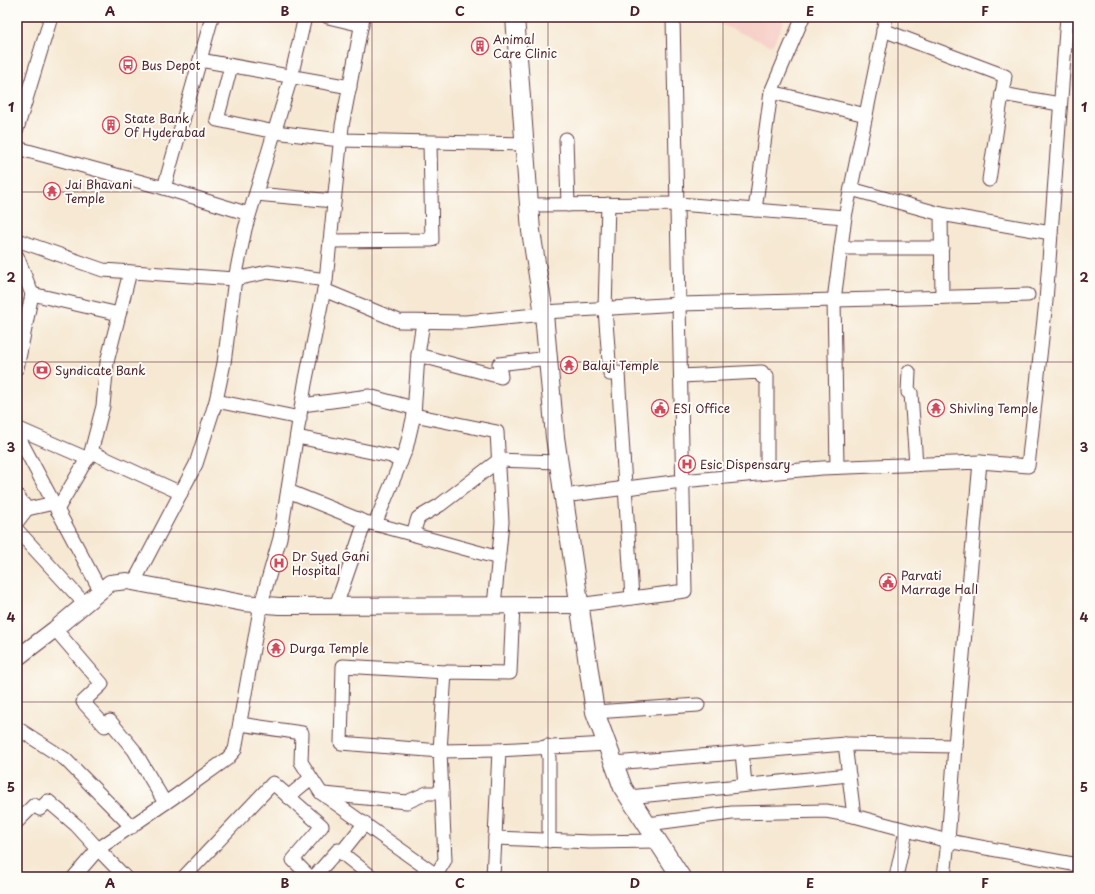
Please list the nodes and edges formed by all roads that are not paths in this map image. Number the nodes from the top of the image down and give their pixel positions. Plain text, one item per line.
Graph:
1 (51, 17) edge
2 (212, 17) edge
3 (305, 17) edge
4 (328, 17) edge
5 (515, 17) edge
6 (673, 17) edge
7 (803, 17) edge
8 (1067, 17) edge
9 (362, 21) edge
10 (884, 23) edge
11 (200, 60) junction
12 (231, 66) junction
13 (291, 77) junction
14 (350, 87) junction
15 (771, 92) junction
16 (1002, 94) junction
17 (1060, 104) junction
18 (866, 115) junction
19 (17, 129) edge
20 (274, 132) junction
21 (566, 139) dead end
22 (340, 140) junction
23 (430, 143) junction
24 (525, 144) junction
25 (17, 148) edge
26 (989, 180) dead end
27 (164, 188) junction
28 (850, 189) junction
29 (256, 194) junction
30 (334, 201) junction
31 (608, 204) junction
32 (678, 204) junction
33 (529, 205) junction
34 (568, 205) junction
35 (755, 210) junction
36 (249, 214) junction
37 (942, 214) junction
38 (845, 217) junction
39 (1051, 233) junction
40 (17, 240) edge
41 (330, 241) junction
42 (841, 248) junction
43 (942, 248) junction
44 (17, 256) edge
45 (130, 272) junction
46 (235, 279) junction
47 (325, 285) junction
48 (32, 294) junction
49 (1028, 295) dead end
50 (942, 297) junction
51 (834, 300) junction
52 (680, 304) junction
53 (605, 309) junction
54 (544, 313) junction
55 (119, 314) junction
56 (423, 322) junction
57 (418, 355) junction
58 (548, 358) junction
59 (17, 368) edge
60 (909, 372) dead end
61 (681, 376) junction
62 (216, 401) junction
63 (301, 411) junction
64 (413, 412) junction
65 (17, 428) edge
66 (17, 434) edge
67 (297, 437) junction
68 (89, 456) junction
69 (499, 460) junction
70 (401, 462) junction
71 (558, 462) junction
72 (980, 462) junction
73 (916, 465) junction
74 (837, 468) junction
75 (767, 473) junction
76 (682, 481) junction
77 (625, 488) junction
78 (288, 491) junction
79 (181, 493) junction
80 (17, 495) edge
81 (563, 496) junction
82 (56, 507) junction
83 (27, 509) junction
84 (17, 522) edge
85 (370, 523) junction
86 (17, 530) edge
87 (413, 534) junction
88 (499, 558) junction
89 (134, 582) junction
90 (100, 590) junction
91 (632, 598) junction
92 (84, 604) junction
93 (261, 604) junction
94 (578, 605) junction
95 (336, 606) junction
96 (494, 606) junction
97 (513, 606) junction
98 (55, 629) junction
99 (17, 658) edge
100 (445, 672) junction
101 (698, 705) dead end
102 (594, 712) junction
103 (240, 724) junction
104 (17, 728) edge
105 (607, 744) junction
106 (845, 744) junction
107 (547, 746) junction
108 (955, 746) junction
109 (499, 750) junction
110 (440, 751) junction
111 (742, 752) junction
112 (614, 764) junction
113 (849, 775) junction
114 (311, 778) junction
115 (745, 785) junction
116 (442, 793) junction
117 (321, 794) junction
118 (288, 797) junction
119 (629, 797) junction
120 (165, 803) junction
121 (854, 816) junction
122 (17, 822) edge
123 (365, 823) junction
124 (648, 824) junction
125 (132, 827) junction
126 (906, 831) junction
127 (495, 838) junction
128 (549, 841) junction
129 (658, 841) junction
130 (948, 841) junction
131 (98, 849) junction
132 (341, 853) junction
133 (1078, 865) edge
134 (438, 876) edge
135 (74, 877) edge
136 (125, 877) edge
137 (184, 877) edge
138 (310, 877) edge
139 (314, 877) edge
140 (372, 877) edge
141 (493, 877) edge
142 (680, 877) edge
143 (896, 877) edge
144 (944, 877) edge

1 - 19 street
2 - 11 street
3 - 13 street
4 - 9 street
5 - 24 main road
6 - 32 street
7 - 15 street
8 - 17 street
9 - 14 street
10 - 16 street
10 - 18 street
11 - 12 street
11 - 27 street
12 - 13 street
12 - 20 street
13 - 14 street
13 - 20 street
14 - 22 street
15 - 18 street
15 - 35 street
16 - 17 street
16 - 26 street
17 - 39 street
18 - 28 street
20 - 22 street
20 - 29 street
21 - 34 street
22 - 23 street
22 - 30 street
23 - 24 street
23 - 41 street
24 - 33 main road
25 - 27 street
27 - 36 street
28 - 37 street
28 - 38 street
29 - 30 street
29 - 36 street
30 - 41 street
31 - 32 street
31 - 34 street
31 - 53 street
32 - 35 street
32 - 52 street
33 - 34 street
33 - 54 main road
35 - 38 street
36 - 46 street
37 - 39 street
37 - 43 street
38 - 42 street
39 - 72 street
40 - 45 street
41 - 47 street
42 - 43 street
42 - 51 street
43 - 50 street
44 - 48 street
45 - 46 street
45 - 55 street
46 - 47 street
46 - 62 street
47 - 56 street
47 - 63 street
48 - 55 street
48 - 59 street
49 - 50 street
50 - 51 street
51 - 52 street
51 - 74 street
52 - 53 street
52 - 61 street
53 - 54 street
53 - 77 street
54 - 56 street
54 - 58 main road
55 - 68 street
56 - 57 street
57 - 58 street
57 - 64 street
58 - 71 main road
60 - 73 street
61 - 75 street
61 - 76 street
62 - 63 street
62 - 79 street
63 - 64 street
63 - 67 street
64 - 69 street
64 - 70 street
65 - 68 street
66 - 82 street
67 - 70 street
67 - 78 street
68 - 79 street
68 - 82 street
69 - 71 street
69 - 87 street
69 - 88 street
70 - 85 street
71 - 81 main road
72 - 73 street
72 - 108 street
73 - 74 street
74 - 75 street
75 - 76 street
76 - 77 street
76 - 91 street
77 - 81 street
77 - 91 street
78 - 85 street
78 - 93 street
79 - 89 street
80 - 83 street
81 - 94 main road
82 - 83 street
82 - 90 street
83 - 84 street
85 - 87 street
85 - 95 street
86 - 92 street
87 - 88 street
88 - 96 street
89 - 90 street
89 - 93 street
90 - 92 street
91 - 94 street
92 - 98 street
93 - 95 street
93 - 103 street
94 - 97 street
94 - 102 main road
95 - 96 street
96 - 97 street
97 - 100 street
98 - 99 street
98 - 120 street
100 - 110 street
100 - 110 street
101 - 102 street
102 - 105 main road
103 - 114 street
103 - 120 street
104 - 125 street
105 - 107 street
105 - 112 main road
106 - 108 street
106 - 111 street
106 - 113 street
107 - 109 street
107 - 128 street
108 - 130 street
109 - 110 street
109 - 127 street
110 - 116 street
111 - 112 street
111 - 115 street
112 - 119 main road
113 - 115 street
113 - 121 street
114 - 117 street
114 - 118 street
115 - 119 street
116 - 117 street
116 - 134 street
117 - 123 street
118 - 137 street
118 - 138 street
119 - 124 main road
120 - 125 street
121 - 124 street
121 - 126 street
122 - 131 street
123 - 132 street
123 - 134 street
124 - 129 main road
125 - 131 street
126 - 130 street
126 - 143 street
127 - 128 street
127 - 141 street
128 - 129 street
129 - 142 main road
130 - 133 street
130 - 144 street
131 - 135 street
131 - 136 street
132 - 139 street
132 - 140 street

